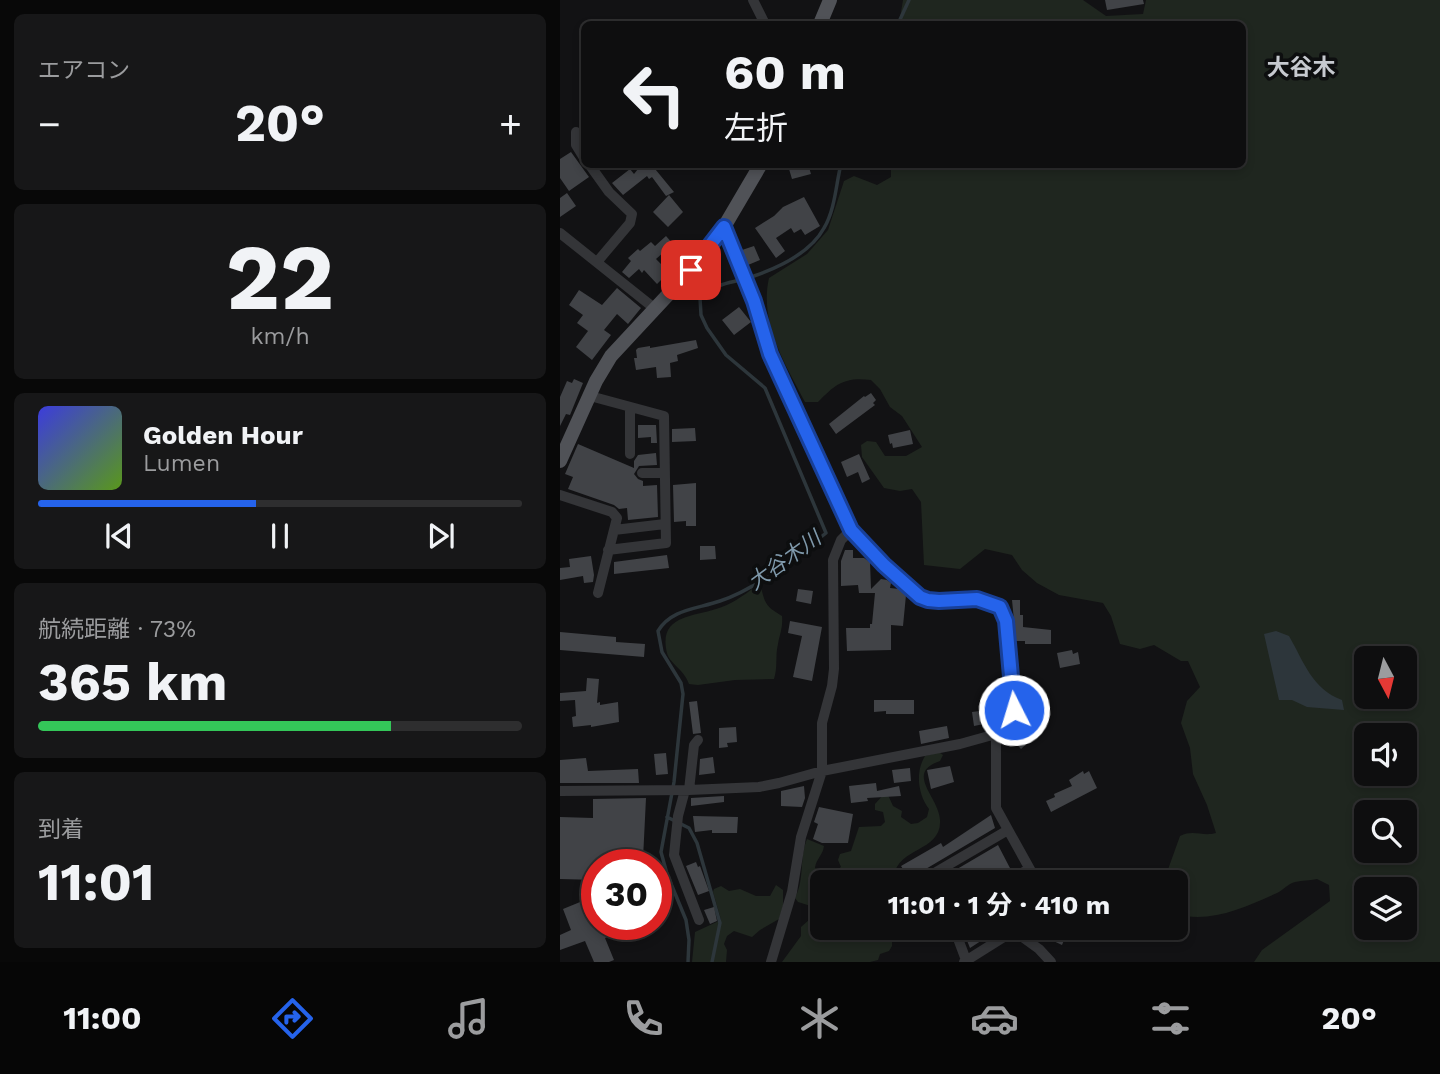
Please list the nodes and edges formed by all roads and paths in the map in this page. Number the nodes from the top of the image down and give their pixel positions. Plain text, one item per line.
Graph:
1 (753, 0) edge
2 (830, 0) edge
3 (764, 21) edge
4 (821, 21) edge
5 (576, 132) dead end
6 (581, 153) edge
7 (592, 168) edge
8 (759, 168) edge
9 (724, 227) junction
10 (560, 233) edge
11 (597, 262) junction
12 (654, 307) junction
13 (590, 396) junction
14 (630, 407) junction
15 (630, 454) dead end
16 (560, 461) edge
17 (642, 473) dead end
18 (665, 473) junction
19 (560, 495) edge
20 (665, 524) junction
21 (614, 530) junction
22 (851, 530) junction
23 (608, 550) junction
24 (598, 593) dead end
25 (996, 734) junction
26 (698, 740) dead end
27 (821, 771) junction
28 (684, 790) junction
29 (560, 791) edge
30 (1008, 830) junction
31 (1029, 869) edge
32 (940, 870) edge
33 (699, 920) dead end
34 (958, 940) edge
35 (998, 940) edge
36 (1029, 940) edge
37 (965, 961) edge
38 (771, 962) edge
39 (1051, 962) edge

1 - 3 street
2 - 4 main road
5 - 6 street
7 - 11 street
8 - 9 main road
9 - 12 main road
9 - 22 street
10 - 11 street
11 - 12 street
12 - 13 main road
13 - 14 street
13 - 16 main road
14 - 15 street
14 - 18 street
17 - 18 street
18 - 20 street
19 - 21 street
20 - 21 street
20 - 23 street
21 - 23 street
22 - 25 street
22 - 27 street
23 - 24 street
25 - 27 street
25 - 30 street
26 - 28 street
27 - 28 street
27 - 38 street
28 - 29 street
28 - 33 street
30 - 31 street
30 - 32 street
34 - 37 street
35 - 37 street
36 - 39 street

